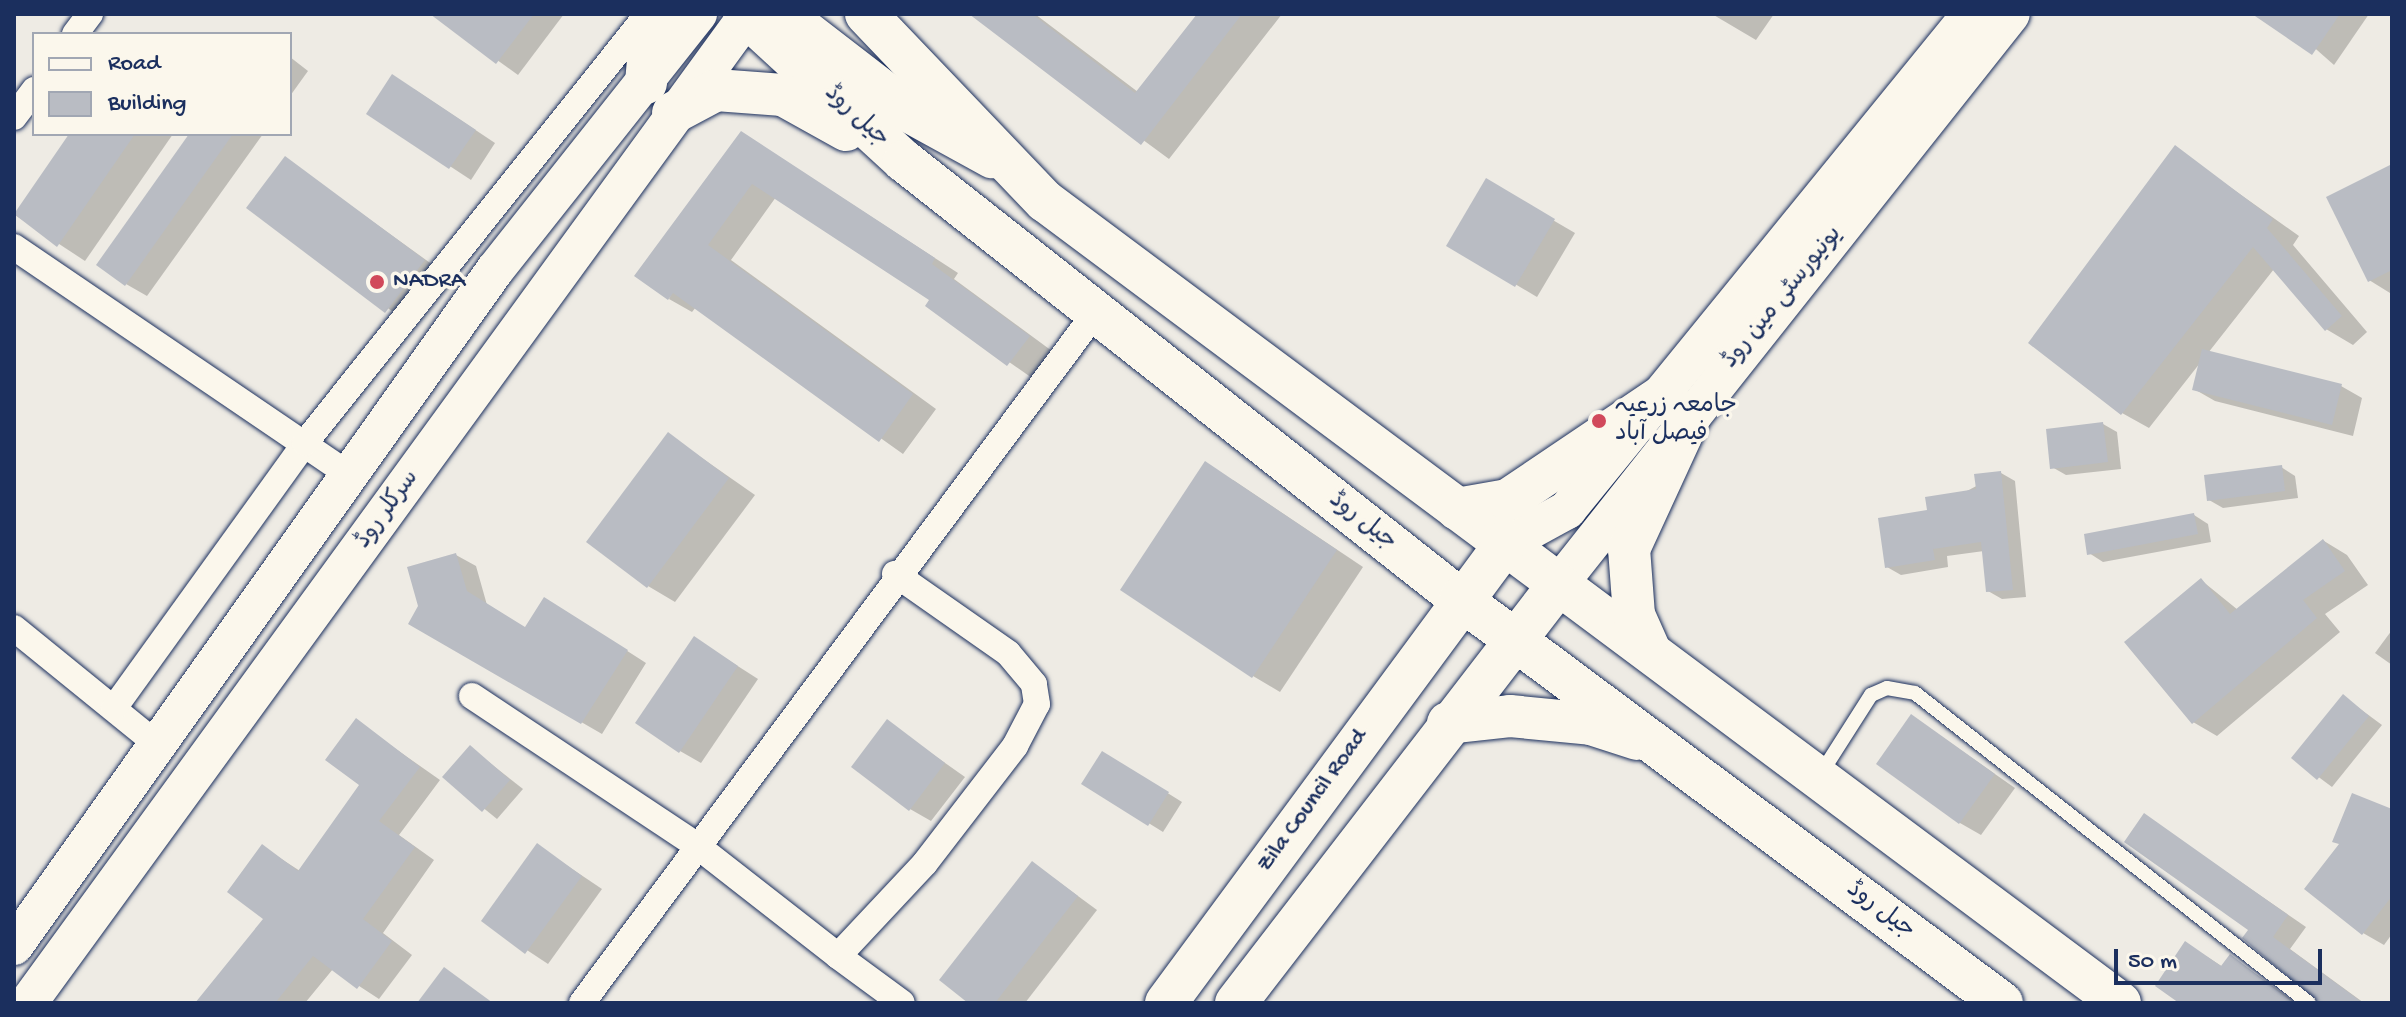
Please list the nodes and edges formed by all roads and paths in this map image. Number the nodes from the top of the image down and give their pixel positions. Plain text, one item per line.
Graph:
1 (90, 14) edge
2 (650, 14) edge
3 (698, 14) edge
4 (866, 14) edge
5 (1971, 14) edge
6 (2011, 14) edge
7 (755, 15) edge
8 (76, 32) edge
9 (618, 43) junction
10 (32, 93) edge
11 (660, 98) junction
12 (14, 117) edge
13 (904, 161) junction
14 (1019, 172) junction
15 (14, 247) edge
16 (1096, 312) junction
17 (1677, 404) junction
18 (305, 443) junction
19 (349, 475) junction
20 (1457, 509) junction
21 (1505, 544) junction
22 (895, 574) junction
23 (1559, 584) junction
24 (1460, 599) junction
25 (14, 628) edge
26 (1514, 635) junction
27 (1650, 651) junction
28 (472, 696) dead end
29 (114, 708) junction
30 (1448, 723) junction
31 (158, 745) junction
32 (1661, 746) junction
33 (1820, 776) junction
34 (696, 845) junction
35 (14, 946) edge
36 (838, 956) junction
37 (28, 1003) edge
38 (582, 1003) edge
39 (902, 1003) edge
40 (1166, 1003) edge
41 (1236, 1003) edge
42 (2002, 1003) edge
43 (2120, 1003) edge
44 (2309, 1003) edge

1 - 8 street
2 - 9 street
2 - 11 main road
3 - 11 main road, سرکلر روڈ
4 - 14 main road
5 - 17 main road, یونیورسٹی مین روڈ
6 - 17 main road, یونیورسٹی مین روڈ
7 - 11 main road, سرکلر روڈ
7 - 13 main road, جیل روڈ
7 - 14 main road
9 - 11 street
9 - 18 street
10 - 12 street
11 - 13 main road
11 - 19 main road, سرکلر روڈ
11 - 37 main road, سرکلر روڈ
13 - 16 main road, جیل روڈ
14 - 20 main road
15 - 18 street
16 - 22 street
16 - 24 main road, جیل روڈ
17 - 20 main road
17 - 21 main road, یونیورسٹی مین روڈ
17 - 23 main road, یونیورسٹی مین روڈ
17 - 27 main road
18 - 19 street
18 - 29 street
19 - 31 main road, سرکلر روڈ
20 - 21 main road
21 - 23 main road
21 - 24 main road, Zila Council Road
22 - 34 street
22 - 36 street
23 - 26 main road
23 - 27 main road
24 - 26 main road, جیل روڈ
24 - 40 main road, Zila Council Road
25 - 29 street
26 - 30 main road
26 - 32 main road, جیل روڈ
27 - 33 main road
28 - 34 street
29 - 31 street
30 - 32 main road
30 - 41 main road
31 - 35 main road, سرکلر روڈ
32 - 42 main road, جیل روڈ
33 - 43 main road
33 - 44 lane
34 - 36 street
34 - 38 street
36 - 39 street

